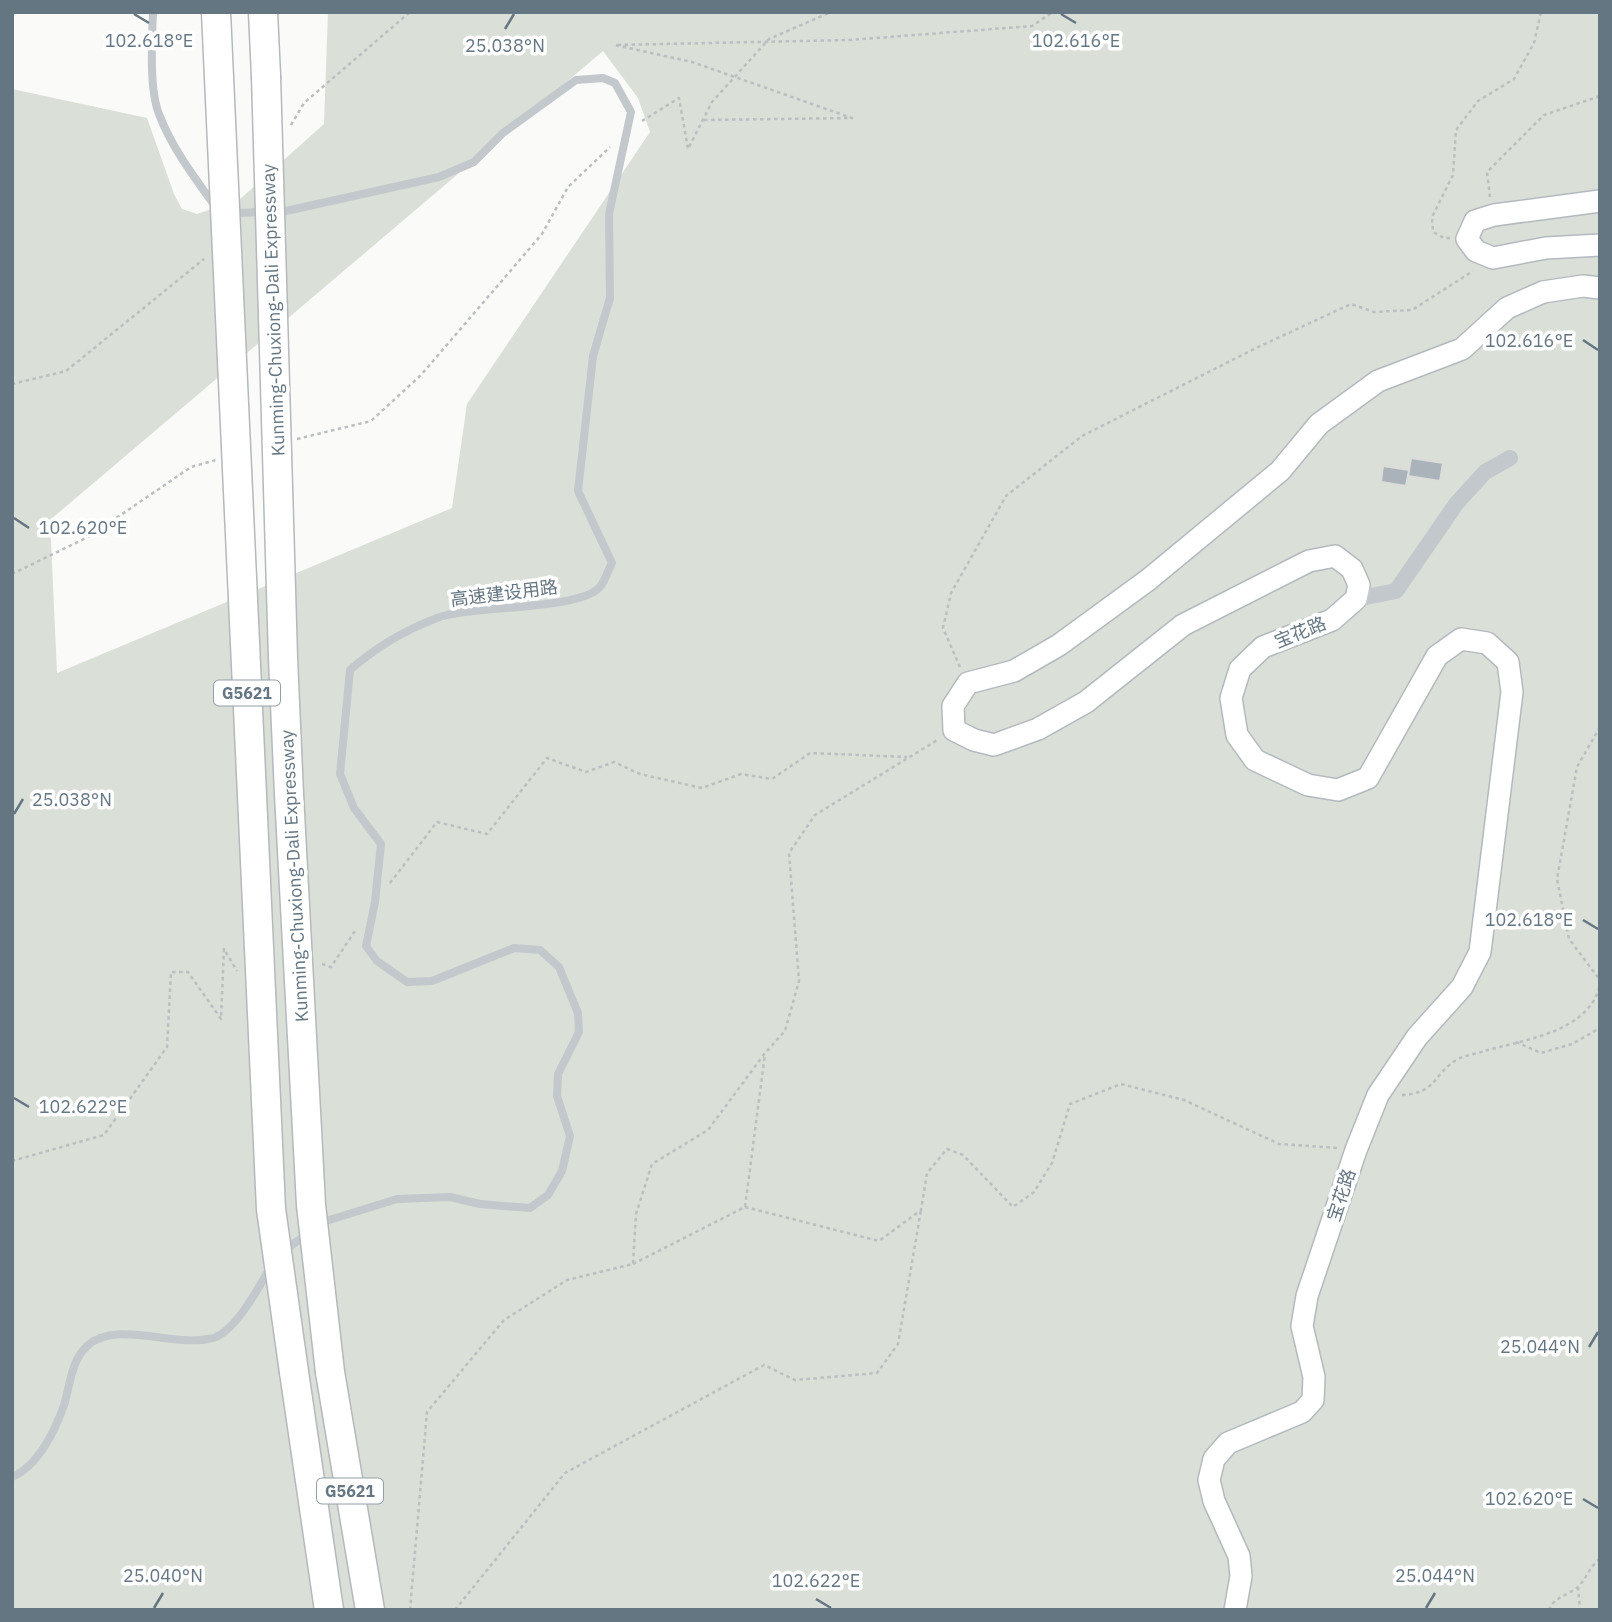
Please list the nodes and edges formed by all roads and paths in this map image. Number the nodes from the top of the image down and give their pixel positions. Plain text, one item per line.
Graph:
1 (153, 12) edge
2 (216, 12) edge
3 (263, 12) edge
4 (831, 12) edge
5 (1053, 12) edge
6 (1541, 12) edge
7 (767, 42) junction
8 (734, 77) junction
9 (1600, 96) edge
10 (703, 120) junction
11 (627, 131) junction
12 (1600, 201) edge
13 (1494, 215) junction
14 (1467, 239) junction
15 (1600, 245) edge
16 (1493, 258) junction
17 (1600, 288) edge
18 (294, 440) dead end
19 (1510, 458) dead end
20 (217, 460) dead end
21 (12, 574) edge
22 (1356, 600) junction
23 (968, 684) junction
24 (1600, 727) edge
25 (954, 730) junction
26 (907, 757) junction
27 (375, 902) junction
28 (318, 962) dead end
29 (245, 966) dead end
30 (1600, 979) edge
31 (1600, 985) edge
32 (1600, 1028) edge
33 (1516, 1042) junction
34 (765, 1053) junction
35 (1384, 1087) junction
36 (1356, 1150) junction
37 (12, 1161) edge
38 (745, 1207) junction
39 (921, 1210) junction
40 (633, 1264) junction
41 (12, 1477) edge
42 (1600, 1559) edge
43 (1578, 1587) junction
44 (328, 1610) edge
45 (370, 1610) edge
46 (410, 1610) edge
47 (455, 1610) edge
48 (1235, 1610) edge
49 (1549, 1610) edge
50 (1580, 1610) edge

1 - 11 lane, 高速建设用路
2 - 44 highway, G5621, bridge
3 - 45 highway, Kunming-Chuxiong-Dali Expressway / G5621, bridge
4 - 7 path
5 - 7 path
6 - 14 path
7 - 8 path
7 - 8 path
8 - 10 path
8 - 10 path
9 - 13 path
10 - 11 path
11 - 18 path
11 - 27 lane, 高速建设用路
12 - 13 main road
13 - 14 main road
14 - 16 main road
15 - 16 main road
16 - 23 path
17 - 23 main road
19 - 22 street
20 - 21 path
22 - 25 main road
22 - 35 main road, 宝花路
23 - 25 main road
24 - 30 path
25 - 26 path
26 - 27 path
26 - 34 path
27 - 28 path
27 - 41 lane, 高速建设用路
29 - 37 path
31 - 33 path
32 - 33 path
33 - 35 path
34 - 38 path
34 - 40 path
35 - 36 main road, 宝花路
36 - 39 path
36 - 48 main road, 宝花路
38 - 39 path
38 - 40 path
39 - 47 path
40 - 46 path
42 - 43 path
43 - 49 path
43 - 50 path

